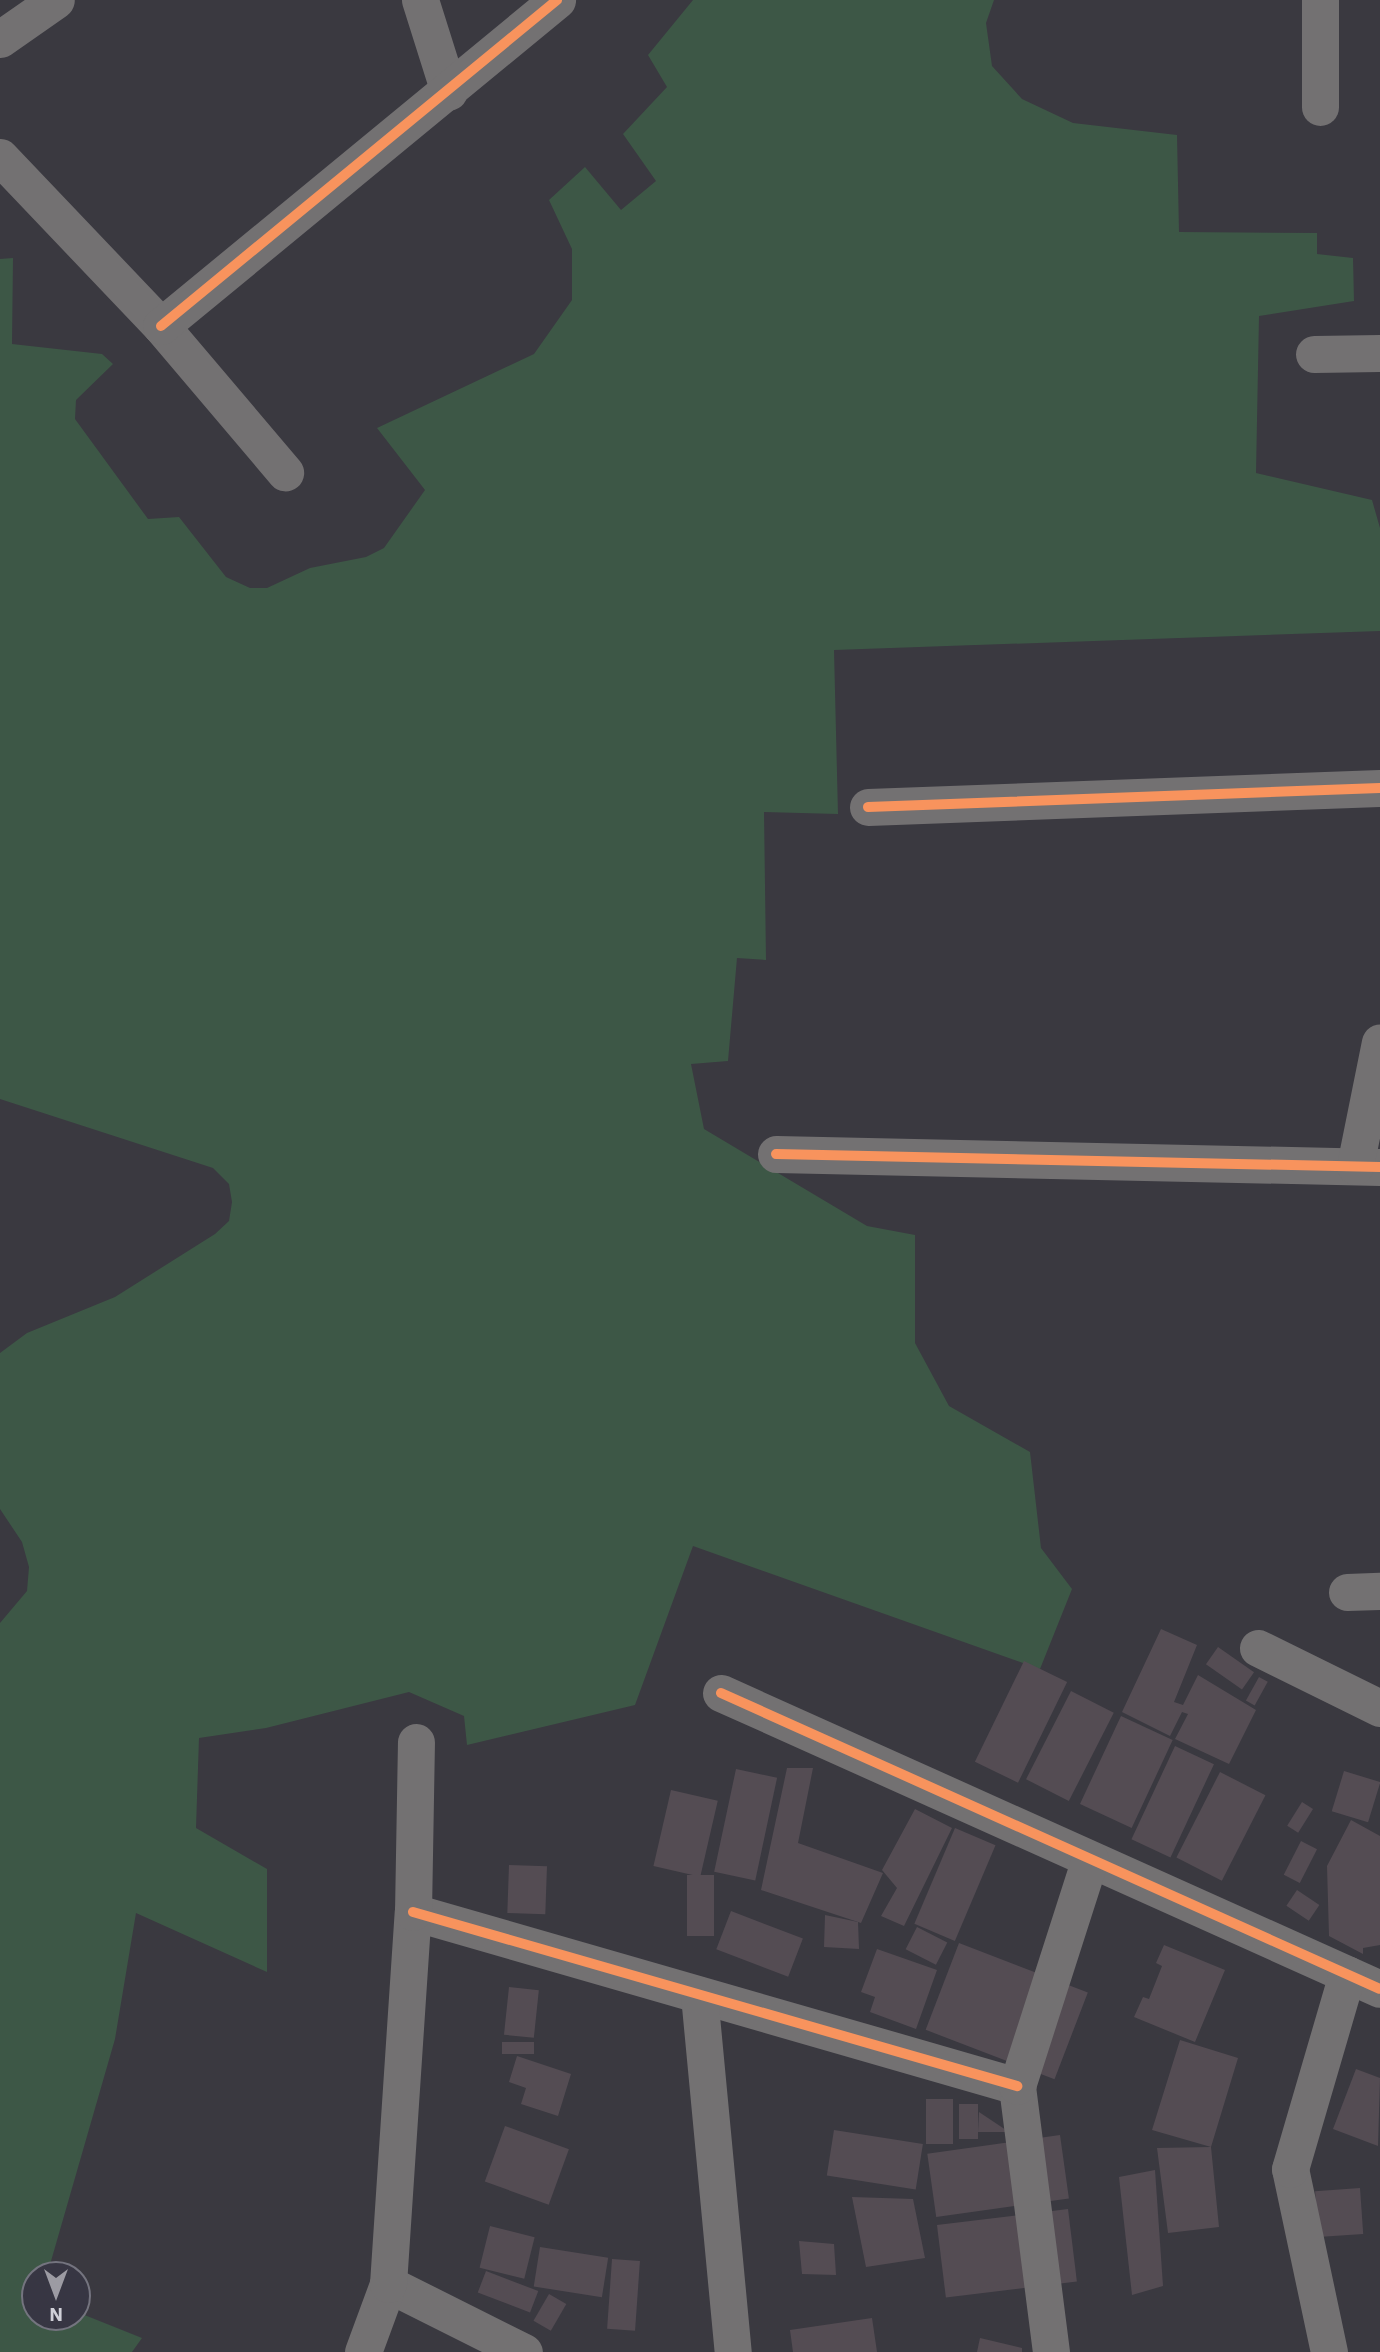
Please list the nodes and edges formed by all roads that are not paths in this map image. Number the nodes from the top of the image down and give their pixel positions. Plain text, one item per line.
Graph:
1 (56, 0) edge
2 (420, 0) edge
3 (557, 0) edge
4 (1320, 0) edge
5 (0, 39) edge
6 (449, 92) junction
7 (1320, 107) dead end
8 (0, 157) edge
9 (161, 326) junction
10 (1380, 353) edge
11 (1314, 355) dead end
12 (285, 472) dead end
13 (1380, 788) edge
14 (868, 807) dead end
15 (1380, 1042) edge
16 (776, 1154) dead end
17 (1368, 1167) edge
18 (1258, 1648) dead end
19 (721, 1693) dead end
20 (1380, 1708) edge
21 (416, 1742) dead end
22 (1090, 1859) junction
23 (412, 1912) junction
24 (1347, 1974) junction
25 (1380, 1989) edge
26 (699, 1995) junction
27 (1017, 2086) junction
28 (387, 2284) junction
29 (363, 2352) edge
30 (524, 2352) edge
31 (733, 2352) edge
32 (1051, 2352) edge
33 (1329, 2352) edge

1 - 5 street
2 - 6 street
3 - 6 street
4 - 7 street
6 - 9 street
8 - 9 street
9 - 12 street
10 - 11 street
13 - 14 street
15 - 17 street
16 - 17 street
18 - 20 street
19 - 22 street
21 - 23 street
22 - 24 street
22 - 27 street
23 - 26 street
23 - 28 street
24 - 25 street
24 - 33 street
26 - 27 street
26 - 31 street
27 - 32 street
28 - 29 street
28 - 30 street

